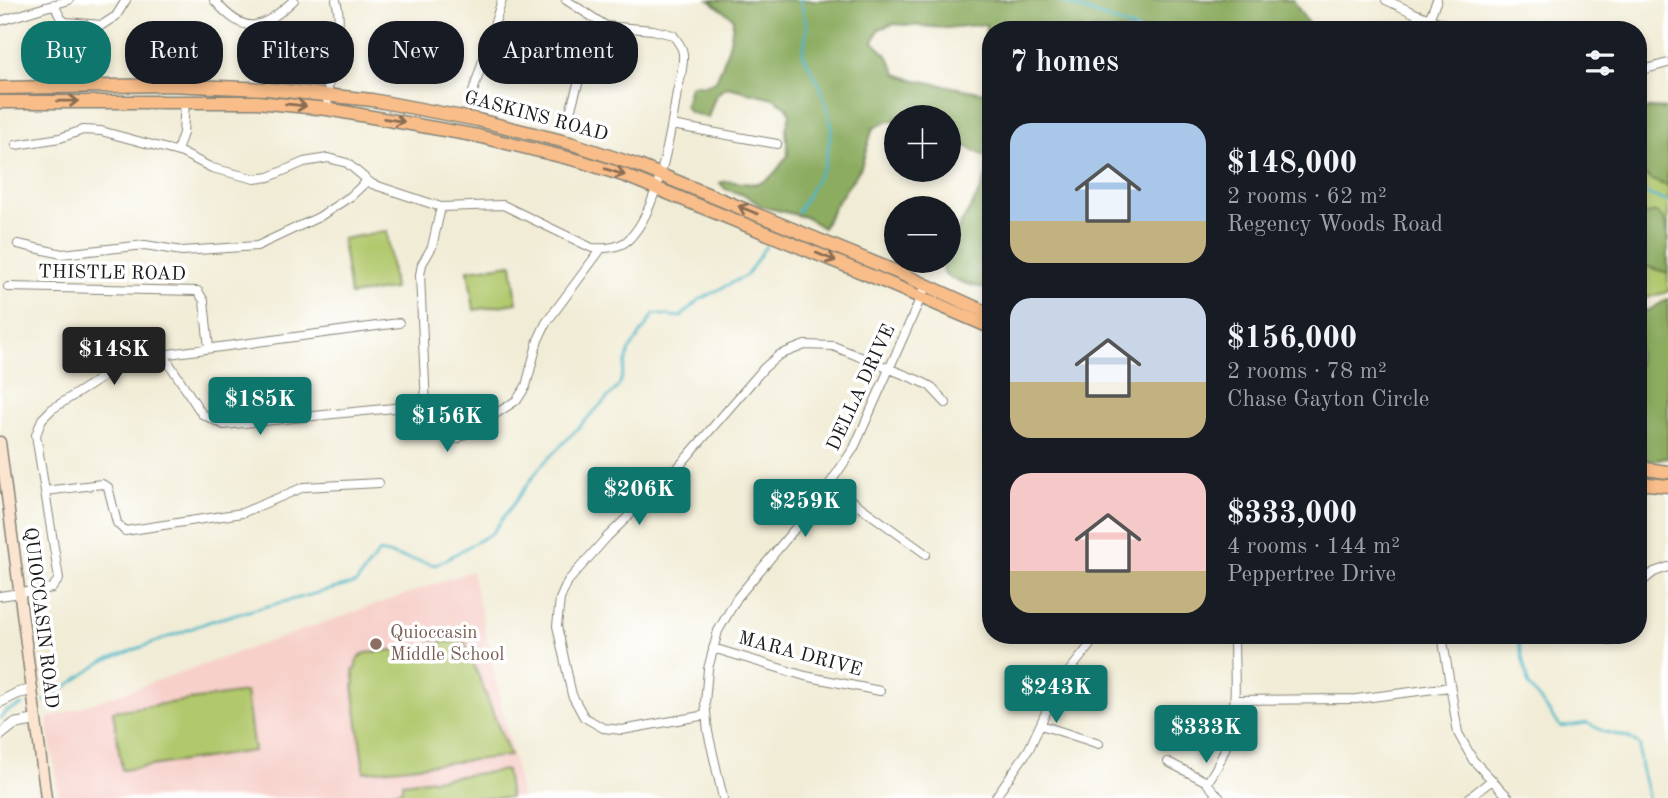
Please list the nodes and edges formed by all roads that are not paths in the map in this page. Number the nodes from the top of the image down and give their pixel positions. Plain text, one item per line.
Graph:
1 (69, 0) edge
2 (126, 0) edge
3 (214, 0) edge
4 (294, 0) edge
5 (336, 0) edge
6 (502, 0) edge
7 (566, 0) edge
8 (1386, 0) edge
9 (1437, 0) edge
10 (54, 4) junction
11 (1429, 19) junction
12 (0, 21) edge
13 (598, 21) edge
14 (1435, 21) edge
15 (638, 29) edge
16 (1668, 63) edge
17 (1647, 69) edge
18 (578, 84) edge
19 (0, 88) edge
20 (473, 92) dead end
21 (328, 95) junction
22 (185, 100) junction
23 (0, 102) edge
24 (327, 109) junction
25 (569, 115) dead end
26 (672, 125) junction
27 (777, 144) dead end
28 (16, 145) dead end
29 (177, 151) junction
30 (660, 175) junction
31 (367, 181) junction
32 (655, 187) junction
33 (441, 207) junction
34 (18, 244) dead end
35 (601, 249) junction
36 (8, 287) dead end
37 (923, 291) junction
38 (982, 311) edge
39 (399, 323) dead end
40 (982, 323) edge
41 (209, 348) junction
42 (163, 354) junction
43 (890, 369) junction
44 (946, 403) dead end
45 (404, 407) dead end
46 (0, 442) edge
47 (1647, 469) edge
48 (1668, 472) edge
49 (379, 483) dead end
50 (1647, 484) edge
51 (830, 485) junction
52 (1668, 486) edge
53 (45, 491) junction
54 (926, 554) dead end
55 (1668, 566) edge
56 (1647, 578) edge
57 (19, 593) junction
58 (0, 596) edge
59 (1091, 644) edge
60 (1234, 644) edge
61 (1443, 644) edge
62 (713, 648) junction
63 (1450, 687) junction
64 (32, 690) junction
65 (880, 691) dead end
66 (1234, 700) junction
67 (0, 702) edge
68 (706, 715) junction
69 (36, 720) junction
70 (1041, 725) junction
71 (0, 735) edge
72 (1099, 744) dead end
73 (1168, 762) dead end
74 (1492, 780) junction
75 (1207, 783) junction
76 (46, 798) edge
77 (723, 798) edge
78 (995, 798) edge
79 (1220, 798) edge
80 (1469, 798) edge
81 (1509, 798) edge

1 - 10 street
2 - 10 street
3 - 4 street
5 - 21 street
6 - 20 street
7 - 13 street
8 - 11 street
9 - 11 street
10 - 12 street
11 - 14 street
15 - 26 street
16 - 17 street
18 - 25 street
19 - 21 main road, GASKINS ROAD
21 - 24 street
21 - 30 main road, GASKINS ROAD
23 -> 22 main road, GASKINS ROAD
22 -> 24 main road, GASKINS ROAD
22 - 29 street
24 -> 32 main road, GASKINS ROAD
26 - 27 street
26 - 30 street
28 - 29 street
29 - 31 street
30 - 32 street
37 -> 30 main road, GASKINS ROAD
31 - 33 street
31 - 34 street
32 - 35 street
32 -> 37 main road, GASKINS ROAD
33 - 35 street
33 - 35 street
36 - 41 street, THISTLE ROAD
37 - 38 main road, GASKINS ROAD
37 - 40 main road, GASKINS ROAD
37 - 43 street, DELLA DRIVE
39 - 41 street
41 - 42 street
42 - 45 street
42 - 53 street
43 - 44 street
43 - 51 street, DELLA DRIVE
43 - 68 street
46 - 57 main road, QUIOCCASIN ROAD
47 - 48 main road
49 - 53 street
50 - 52 main road
51 - 54 street
51 - 62 street, DELLA DRIVE
53 - 57 street
55 - 56 street
57 - 58 street
57 - 64 main road, QUIOCCASIN ROAD
59 - 70 street
60 - 66 street
61 - 63 street
62 - 65 street, MARA DRIVE
62 - 68 street, DELLA DRIVE
63 - 66 street
63 - 74 street
64 - 67 street
64 - 69 main road, QUIOCCASIN ROAD
66 - 75 street
68 - 77 street, DELLA DRIVE
69 - 71 street
69 - 76 main road, QUIOCCASIN ROAD
70 - 72 street
70 - 78 street
73 - 75 street
74 - 80 street
74 - 81 street
75 - 79 street

